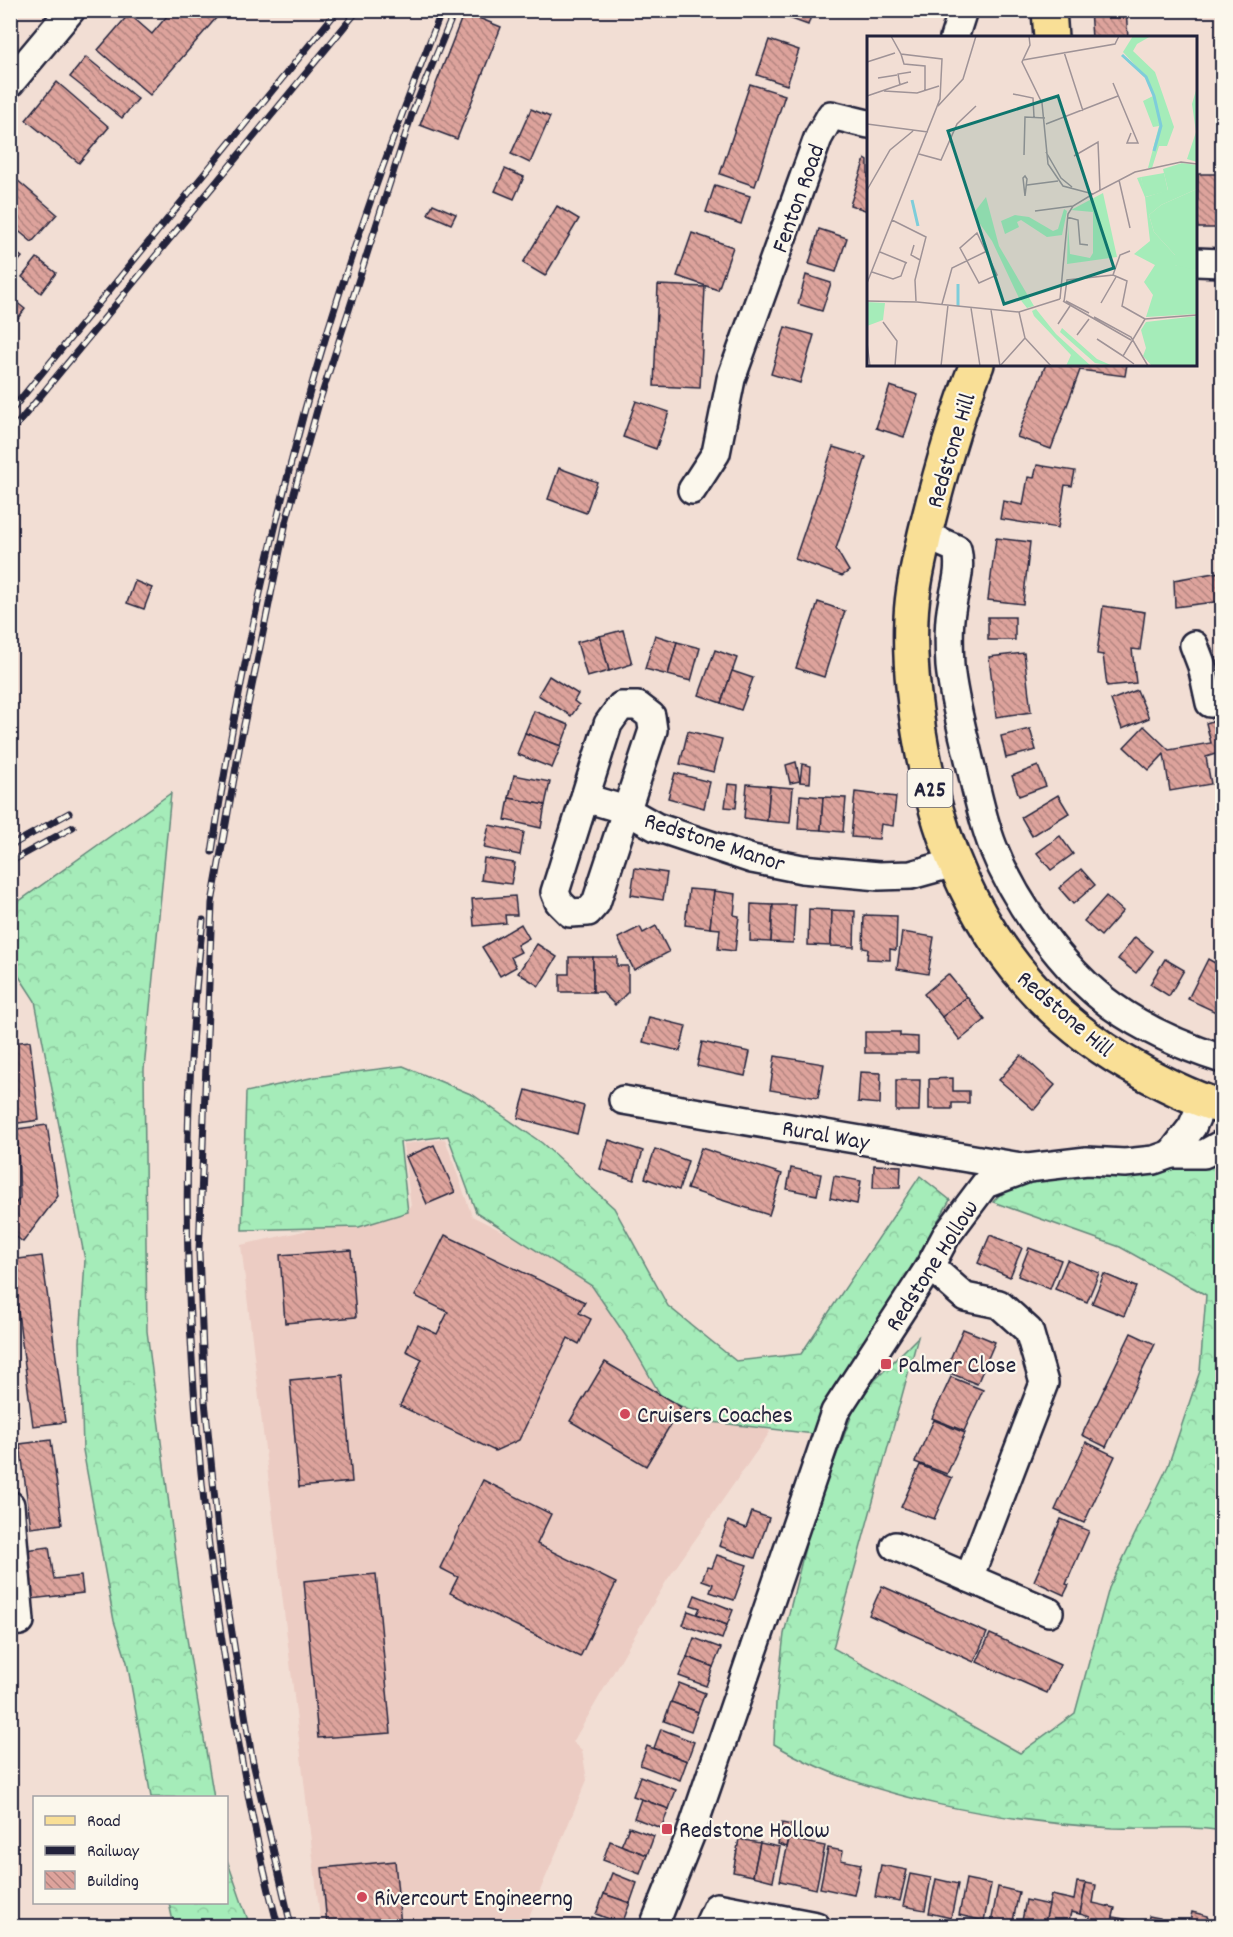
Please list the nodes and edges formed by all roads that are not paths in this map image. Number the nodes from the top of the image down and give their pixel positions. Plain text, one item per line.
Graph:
1 (71, 10) edge
2 (963, 10) edge
3 (1050, 10) edge
4 (955, 36) edge
5 (1051, 36) edge
6 (10, 83) edge
7 (867, 124) edge
8 (1197, 262) edge
9 (1222, 263) edge
10 (976, 366) edge
11 (692, 490) dead end
12 (925, 535) junction
13 (1206, 656) edge
14 (1210, 703) dead end
15 (585, 798) junction
16 (626, 810) junction
17 (954, 863) junction
18 (1222, 1059) edge
19 (623, 1100) dead end
20 (1213, 1104) edge
21 (1222, 1144) edge
22 (1171, 1154) junction
23 (1028, 1168) junction
24 (930, 1266) junction
25 (10, 1504) edge
26 (895, 1546) dead end
27 (969, 1578) junction
28 (1049, 1612) dead end
29 (10, 1622) edge
30 (654, 1926) edge
31 (708, 1926) edge
32 (816, 1926) edge

1 - 6 street
2 - 4 street
3 - 5 main road
7 - 11 street, Fenton Road
8 - 9 street
10 - 12 main road, Redstone Hill / A25
12 - 17 main road, Redstone Hill / A25
12 - 18 street, Redstone Hill
13 - 14 street
15 - 16 street, Redstone Manor
15 - 16 street
15 - 16 street
16 - 17 street, Redstone Manor
17 - 20 main road, Redstone Hill / A25
19 - 23 street, Rural Way
20 - 22 street
21 - 22 street, Redstone Hollow
22 - 23 street, Redstone Hollow
23 - 24 street, Redstone Hollow
24 - 27 street
24 - 30 street, Redstone Hollow
25 - 29 street
26 - 27 street
27 - 28 street
31 - 32 street

